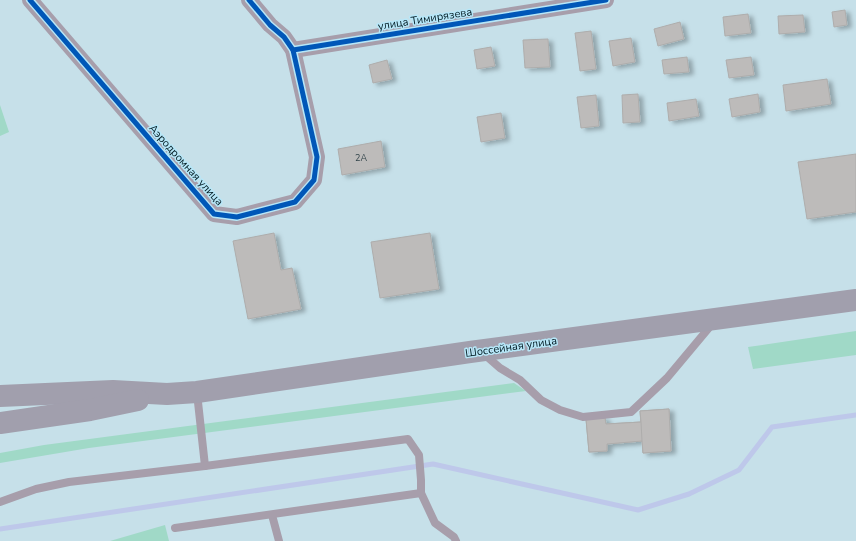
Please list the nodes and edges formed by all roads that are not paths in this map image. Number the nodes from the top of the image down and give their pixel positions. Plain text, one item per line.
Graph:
1 (30, 0) edge
2 (249, 0) edge
3 (606, 0) edge
4 (294, 50) junction
5 (856, 300) edge
6 (717, 319) junction
7 (480, 351) junction
8 (197, 392) junction
9 (167, 394) junction
10 (0, 396) edge
11 (0, 423) edge
12 (205, 466) junction
13 (421, 493) junction
14 (0, 502) edge
15 (272, 514) junction
16 (175, 528) dead end
17 (279, 541) edge
18 (456, 541) edge

1 - 4 street, Аэродромная улица
2 - 4 street
3 - 4 street, улица Тимирязева
5 - 6 main road, Шоссейная улица
6 - 7 main road, Шоссейная улица
6 - 7 lane
7 - 8 main road, Шоссейная улица
8 - 9 main road, Шоссейная улица
8 - 12 lane
9 - 10 main road
9 - 11 main road
12 - 13 lane
12 - 14 lane
13 - 15 lane
13 - 18 lane
15 - 16 lane
15 - 17 lane

